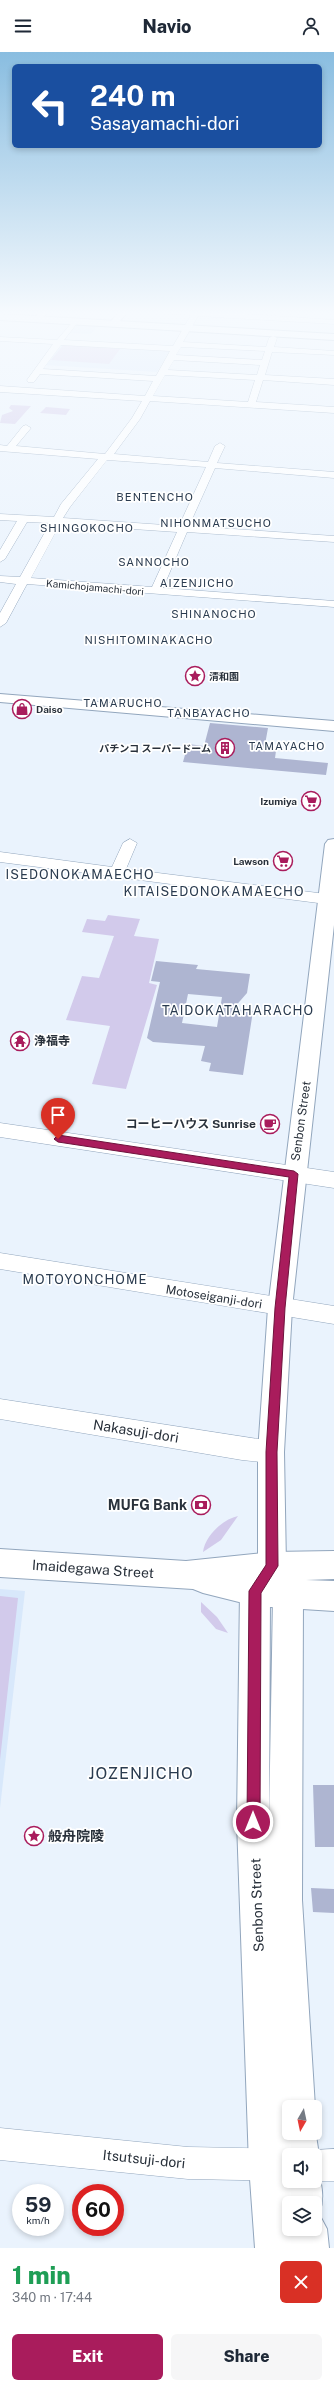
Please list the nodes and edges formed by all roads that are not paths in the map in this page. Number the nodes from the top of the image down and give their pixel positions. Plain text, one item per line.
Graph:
1 (139, 413) edge
2 (26, 428) dead end
3 (220, 446) dead end
4 (5, 449) edge
5 (106, 457) junction
6 (211, 465) junction
7 (334, 475) edge
8 (0, 517) edge
9 (24, 519) junction
10 (57, 521) junction
11 (183, 530) junction
12 (334, 539) edge
13 (0, 559) edge
14 (0, 579) edge
15 (24, 581) junction
16 (155, 592) junction
17 (334, 604) edge
18 (0, 623) edge
19 (0, 698) edge
20 (334, 726) edge
21 (130, 843) dead end
22 (334, 844) edge
23 (0, 857) edge
24 (118, 872) junction
25 (331, 900) edge
26 (0, 1130) edge
27 (294, 1174) junction
28 (334, 1180) edge
29 (0, 1261) edge
30 (280, 1308) junction
31 (334, 1315) edge
32 (0, 1409) edge
33 (271, 1452) junction
34 (0, 1563) edge
35 (334, 1565) edge
36 (263, 1579) junction
37 (288, 1594) junction
38 (334, 1596) edge
39 (296, 2100) edge
40 (0, 2144) edge
41 (284, 2148) edge
42 (282, 2162) edge
43 (334, 2165) edge
44 (322, 2166) edge
45 (282, 2188) edge
46 (308, 2236) edge
47 (276, 2248) edge
48 (309, 2248) edge

1 - 5 street
2 - 4 street
3 - 6 street
4 - 5 street
5 - 6 street
5 - 10 street
6 - 7 street
6 - 11 street
8 - 9 street
9 - 10 street
9 - 13 street
10 - 11 street
10 - 15 street
11 - 12 street
11 - 16 street
14 - 15 street, Kamichojamachi-dori
15 - 16 street, Kamichojamachi-dori
15 - 18 street
16 - 17 street, Kamichojamachi-dori
19 - 20 main road
21 - 24 street
22 - 25 main road, Senbon Street
23 - 24 street
24 - 25 street
25 - 27 main road, Senbon Street
26 - 27 street
27 - 28 street
27 - 30 main road, Senbon Street
29 - 30 street, Motoseiganji-dori
30 - 31 street, Motoseiganji-dori
30 - 33 main road, Senbon Street
32 - 33 street, Nakasuji-dori
33 - 36 main road, Senbon Street
34 - 36 main road, Imaidegawa Street
35 - 36 main road, Imaidegawa Street
36 - 37 main road, Imaidegawa Street
36 - 41 main road, Senbon Street
37 - 38 main road, Imaidegawa Street
37 - 39 main road
40 - 42 street, Itsutsuji-dori
43 - 44 street
45 - 47 main road, Senbon Street
46 - 48 main road

